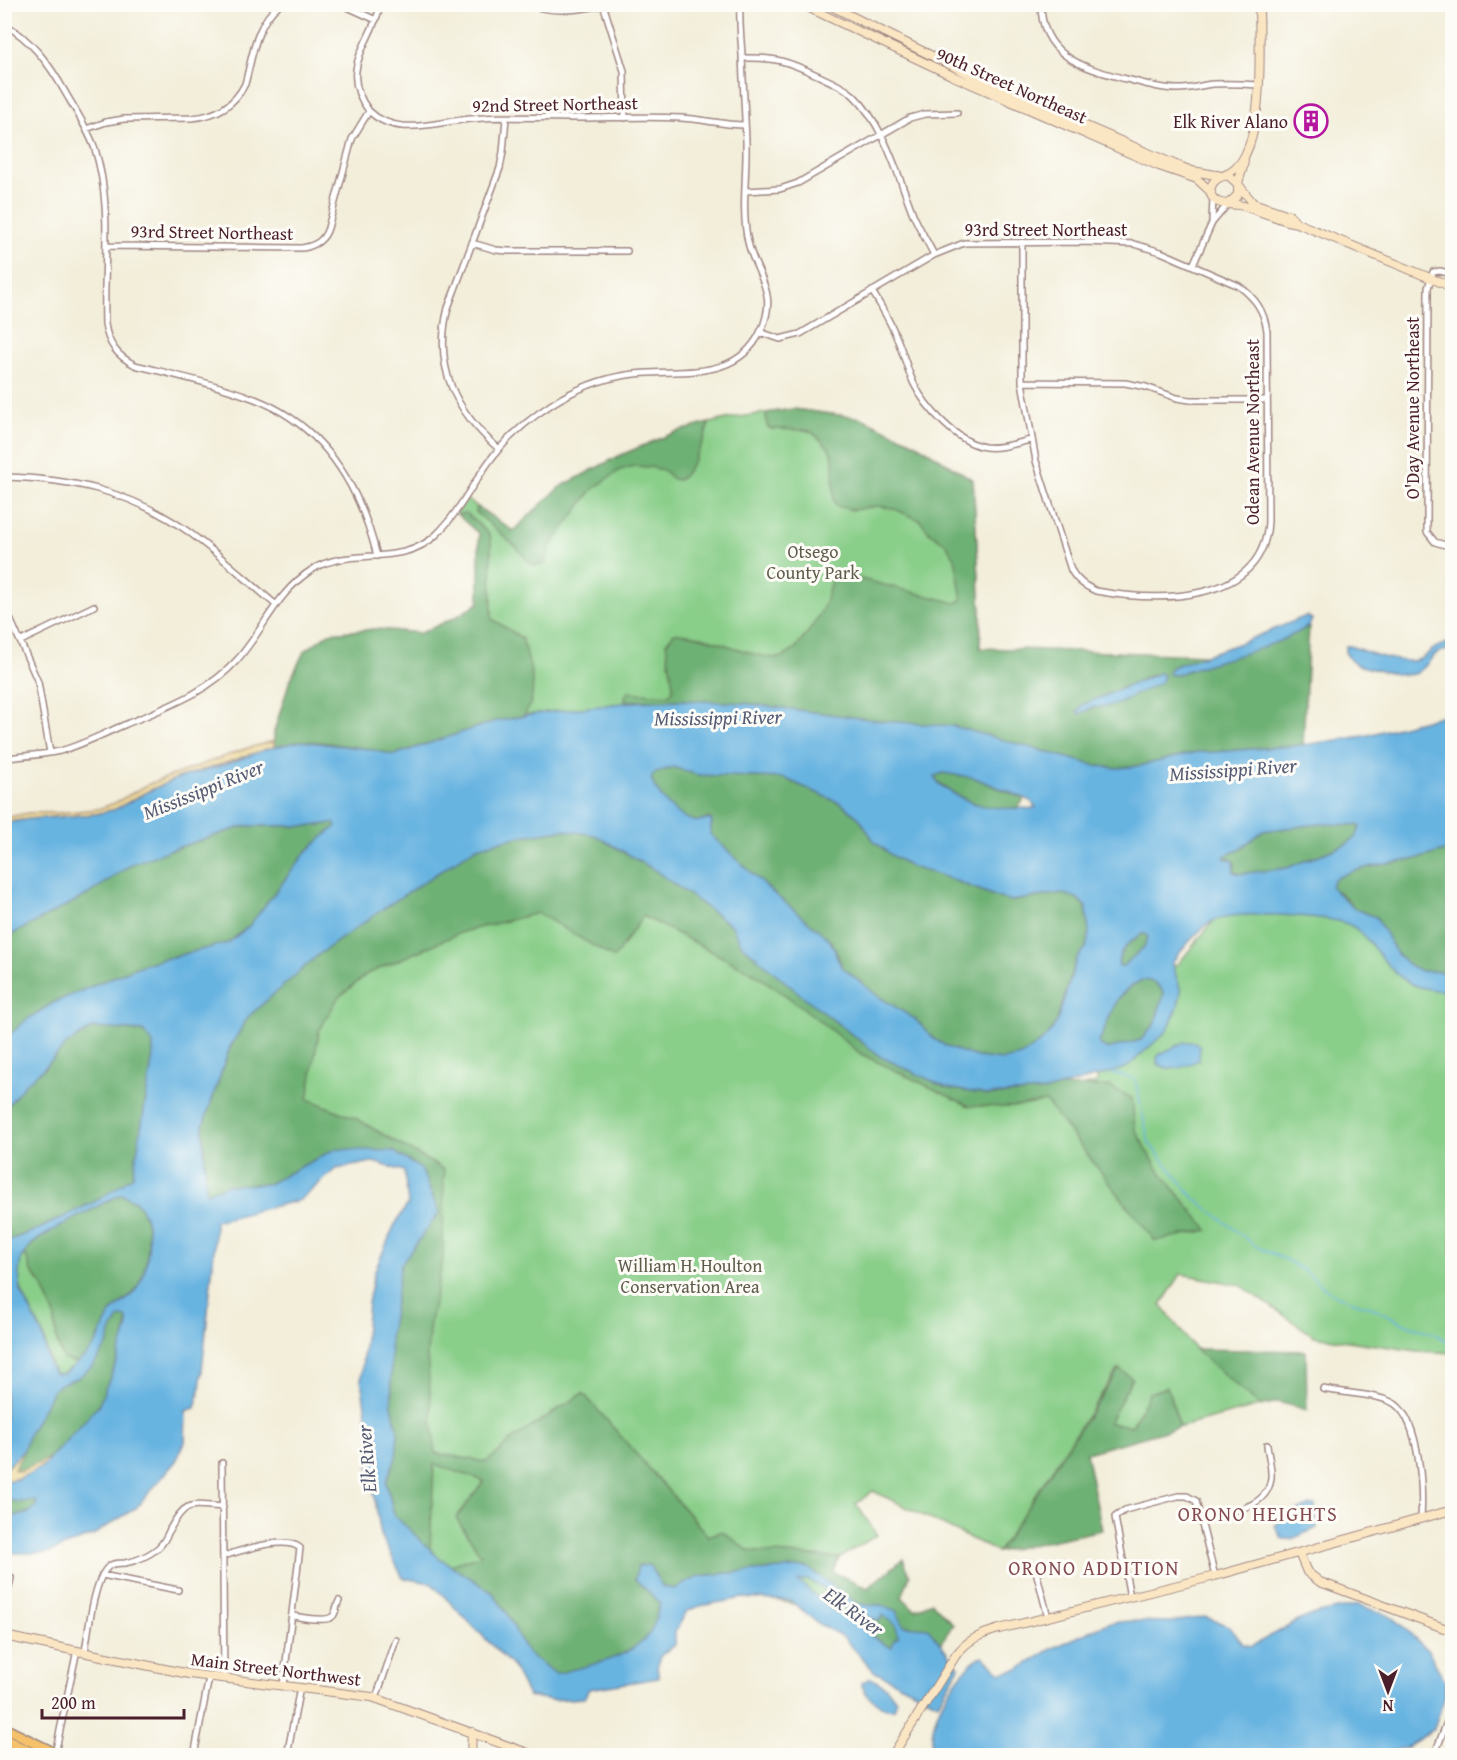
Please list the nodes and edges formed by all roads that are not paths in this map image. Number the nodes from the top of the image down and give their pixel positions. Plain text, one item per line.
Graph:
1 (280, 4) edge
2 (341, 4) edge
3 (381, 4) edge
4 (529, 4) edge
5 (740, 4) edge
6 (801, 4) edge
7 (827, 4) edge
8 (1041, 4) edge
9 (1259, 4) edge
10 (603, 5) edge
11 (376, 20) junction
12 (4, 24) edge
13 (742, 58) junction
14 (1259, 85) junction
15 (369, 111) junction
16 (957, 113) dead end
17 (506, 117) junction
18 (625, 118) junction
19 (745, 125) junction
20 (86, 129) junction
21 (880, 134) junction
22 (1244, 157) junction
23 (1223, 175) junction
24 (1238, 184) junction
25 (746, 191) junction
26 (1211, 192) junction
27 (1228, 204) junction
28 (1212, 223) junction
29 (1297, 223) junction
30 (1022, 242) junction
31 (472, 243) junction
32 (106, 246) junction
33 (627, 251) dead end
34 (934, 255) junction
35 (1192, 265) junction
36 (1452, 274) edge
37 (1430, 278) junction
38 (1452, 287) edge
39 (872, 291) junction
40 (760, 332) junction
41 (1022, 382) junction
42 (1268, 400) junction
43 (1031, 440) junction
44 (499, 449) junction
45 (4, 477) edge
46 (1452, 547) edge
47 (377, 556) junction
48 (275, 604) junction
49 (4, 605) edge
50 (94, 606) dead end
51 (21, 641) junction
52 (50, 753) junction
53 (4, 758) edge
54 (1323, 1389) dead end
55 (1267, 1445) dead end
56 (222, 1463) dead end
57 (223, 1507) junction
58 (1452, 1510) edge
59 (1201, 1518) junction
60 (1421, 1518) junction
61 (1299, 1554) junction
62 (223, 1556) junction
63 (1036, 1571) dead end
64 (102, 1575) junction
65 (1215, 1576) junction
66 (11, 1578) dead end
67 (178, 1590) dead end
68 (1130, 1597) junction
69 (339, 1601) dead end
70 (4, 1611) edge
71 (292, 1616) junction
72 (1048, 1617) junction
73 (1452, 1630) edge
74 (4, 1636) edge
75 (396, 1640) dead end
76 (81, 1651) junction
77 (209, 1677) junction
78 (224, 1679) junction
79 (283, 1686) junction
80 (300, 1687) junction
81 (376, 1698) junction
82 (1452, 1709) edge
83 (4, 1728) edge
84 (472, 1732) junction
85 (4, 1739) edge
86 (39, 1755) edge
87 (57, 1755) edge
88 (194, 1755) edge
89 (287, 1755) edge
90 (471, 1755) edge
91 (536, 1755) edge
92 (892, 1755) edge
93 (1434, 1755) edge

1 - 20 street
2 - 11 street
3 - 11 street
4 - 10 street
5 - 13 street
6 - 26 street, 90th Street Northeast
7 - 23 street, 90th Street Northeast
8 - 14 street
9 - 14 street
10 - 18 street
11 - 15 street
12 - 20 street
13 - 19 street
13 - 21 street
14 - 22 street
15 - 17 street, 92nd Street Northeast
15 - 32 street, 93rd Street Northeast
16 - 21 street
17 - 18 street, 92nd Street Northeast
17 - 31 street
18 - 19 street, 92nd Street Northeast
19 - 25 street
20 - 32 street
21 - 25 street
21 - 34 street
22 - 23 street
22 - 24 street
23 - 24 street
23 - 26 street
24 - 27 street
24 - 29 street
25 - 40 street
26 - 27 street
26 - 28 street
27 - 28 street
27 - 29 street
28 - 35 street
29 - 37 street
30 - 34 street, 93rd Street Northeast
30 - 35 street, 93rd Street Northeast
30 - 41 street
31 - 33 street
31 - 44 street
32 - 47 street
34 - 39 street, 93rd Street Northeast
35 - 42 street, Odean Avenue Northeast
36 - 37 street
37 - 38 street
37 - 46 street, O'Day Avenue Northeast
39 - 40 street, 93rd Street Northeast
39 - 43 street
40 - 44 street
41 - 42 street
41 - 43 street
42 - 43 street, Odean Avenue Northeast
44 - 47 street
45 - 48 street
47 - 48 street
48 - 52 street
49 - 51 street
50 - 51 street
51 - 52 street
52 - 53 street
54 - 60 street
55 - 59 street
56 - 57 street
57 - 62 street
57 - 64 street
58 - 60 street
59 - 65 street
59 - 68 street
60 - 61 street
61 - 65 street
61 - 73 street
62 - 71 street
62 - 78 street
63 - 72 street
64 - 67 street
64 - 76 street
65 - 68 street
66 - 70 street
68 - 72 street
69 - 71 street
71 - 79 street
72 - 92 street
74 - 76 street, Main Street Northwest
75 - 81 street
76 - 77 street, Main Street Northwest
76 - 87 street
77 - 78 street, Main Street Northwest
77 - 88 street
78 - 79 street, Main Street Northwest
79 - 80 street, Main Street Northwest
80 - 81 street, Main Street Northwest
80 - 89 street
81 - 84 street, Main Street Northwest
82 - 93 street
83 - 87 highway
84 - 90 street
84 - 91 street, Main Street Northwest
85 - 86 highway

